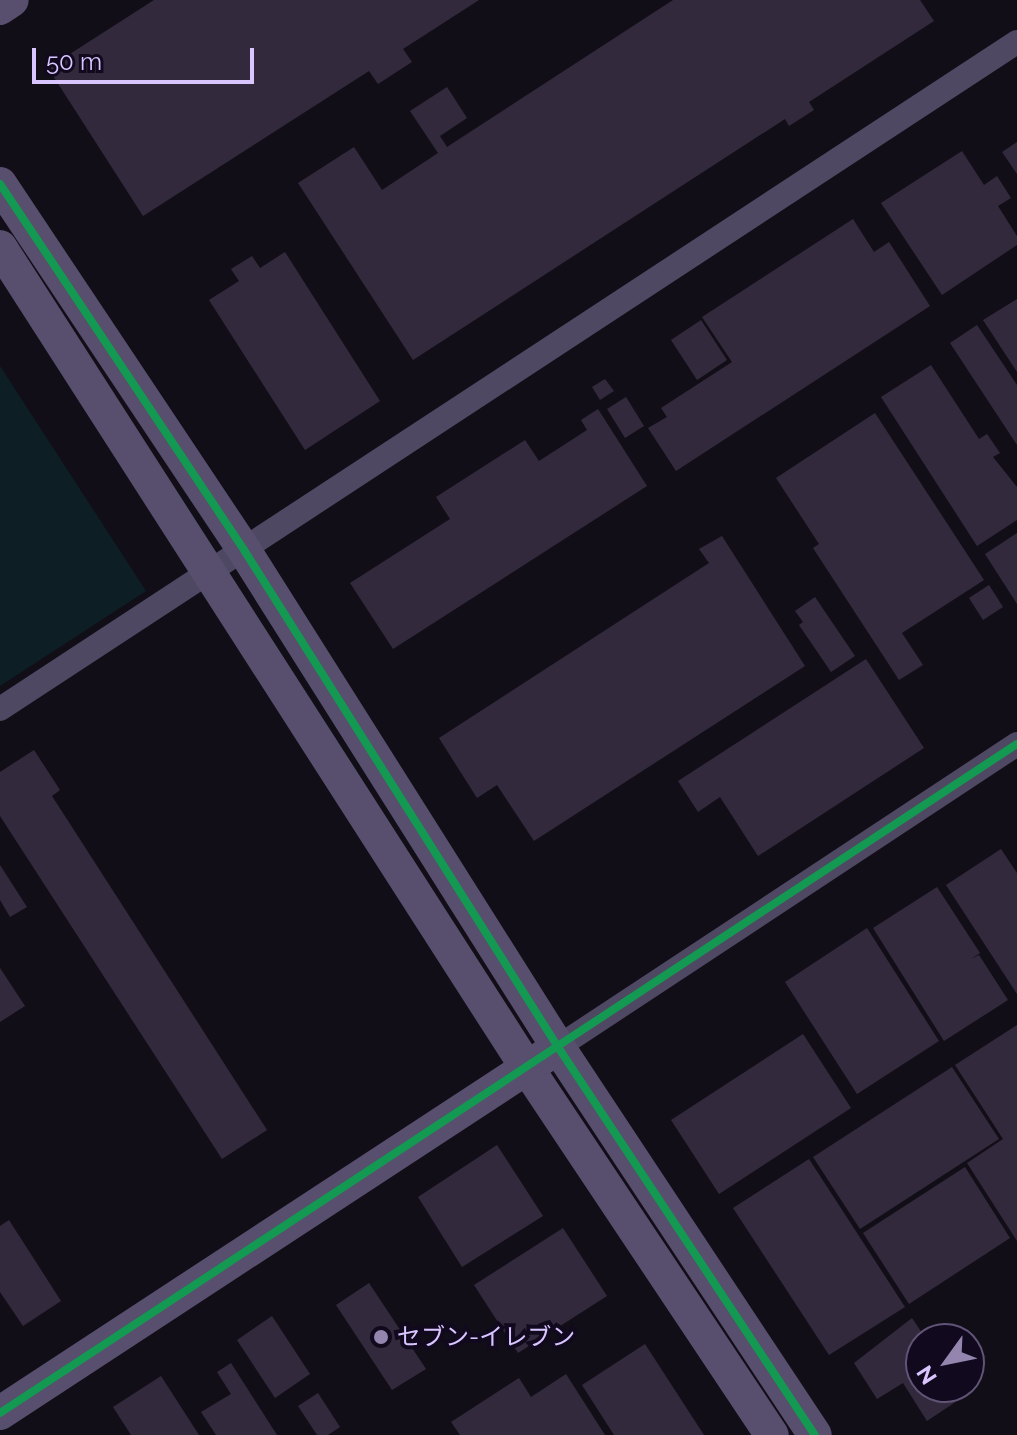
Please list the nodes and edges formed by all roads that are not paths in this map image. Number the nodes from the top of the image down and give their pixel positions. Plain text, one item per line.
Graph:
1 (12, 0) edge
2 (0, 8) edge
3 (1017, 42) edge
4 (0, 184) edge
5 (0, 247) edge
6 (244, 550) junction
7 (209, 572) junction
8 (0, 709) edge
9 (1017, 744) edge
10 (558, 1047) junction
11 (527, 1068) junction
12 (0, 1413) edge
13 (772, 1435) edge
14 (815, 1435) edge

1 - 2 street
3 - 6 street
4 - 6 street
5 - 7 street
6 - 7 street
6 - 10 street
7 - 8 street
7 - 11 street
9 - 10 street
10 - 11 street
10 - 14 street
11 - 12 street
11 - 13 street

